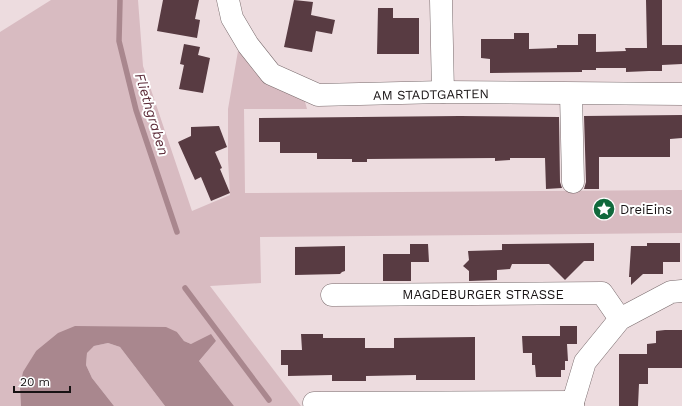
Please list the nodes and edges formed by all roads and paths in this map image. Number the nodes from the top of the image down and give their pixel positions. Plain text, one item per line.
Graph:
1 (228, 0) edge
2 (441, 0) edge
3 (443, 92) junction
4 (571, 94) junction
5 (682, 94) edge
6 (573, 182) dead end
7 (682, 291) edge
8 (332, 295) dead end
9 (620, 319) junction
10 (314, 403) dead end
11 (573, 404) edge

1 - 3 street, AM STADTGARTEN
2 - 3 street
3 - 4 street, AM STADTGARTEN
4 - 5 street, AM STADTGARTEN
4 - 6 street
7 - 9 street
8 - 9 street, MAGDEBURGER STRASSE
9 - 11 street
10 - 11 street

